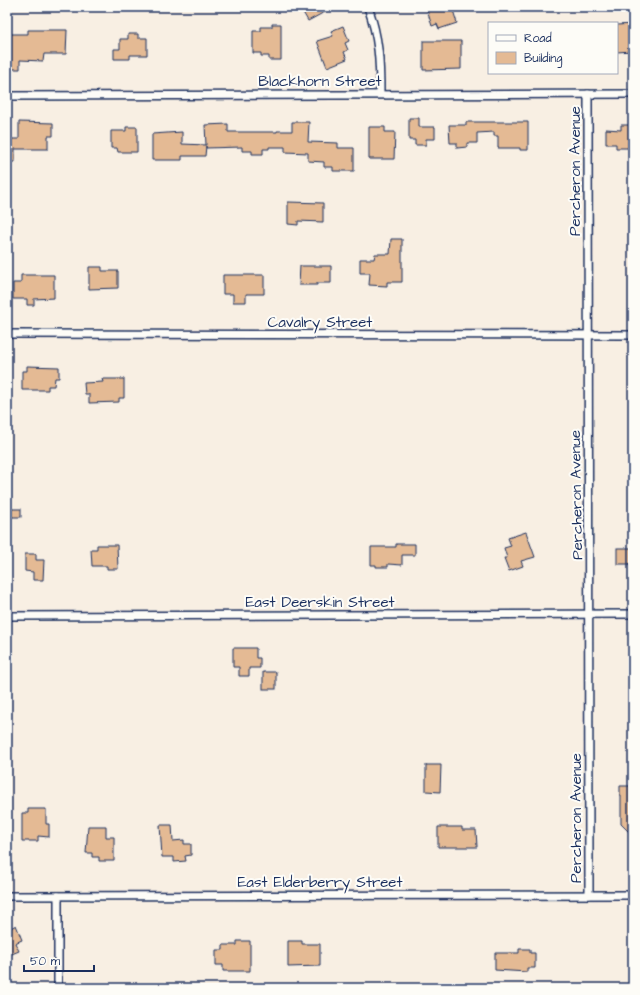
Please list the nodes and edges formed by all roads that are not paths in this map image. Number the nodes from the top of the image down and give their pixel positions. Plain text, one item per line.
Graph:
1 (368, 7) edge
2 (380, 94) junction
3 (588, 94) junction
4 (633, 94) edge
5 (7, 96) edge
6 (7, 334) edge
7 (633, 335) edge
8 (589, 336) junction
9 (590, 614) junction
10 (633, 614) edge
11 (7, 616) edge
12 (589, 895) junction
13 (633, 895) edge
14 (7, 896) edge
15 (58, 896) junction
16 (58, 988) edge

1 - 2 street
2 - 3 street, Blackhorn Street
2 - 5 street, Blackhorn Street
3 - 4 street, Blackhorn Street
3 - 8 street, Percheron Avenue
6 - 8 street, Cavalry Street
7 - 8 street, Cavalry Street
8 - 9 street, Percheron Avenue
9 - 10 street, East Deerskin Street
9 - 11 street, East Deerskin Street
9 - 12 street, Percheron Avenue
12 - 13 street, East Elderberry Street
12 - 15 street, East Elderberry Street
14 - 15 street, East Elderberry Street
15 - 16 street

